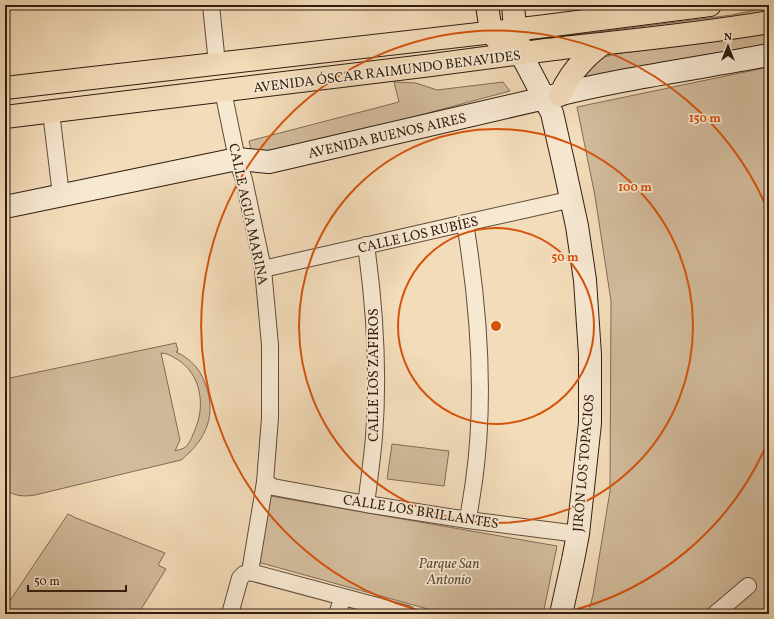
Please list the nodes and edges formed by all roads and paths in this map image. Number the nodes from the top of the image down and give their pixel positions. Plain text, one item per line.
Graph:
1 (211, 5) edge
2 (487, 5) edge
3 (512, 5) edge
4 (710, 5) edge
5 (769, 22) edge
6 (515, 29) junction
7 (491, 32) junction
8 (602, 44) junction
9 (515, 55) junction
10 (769, 55) edge
11 (218, 64) junction
12 (94, 78) junction
13 (5, 88) edge
14 (223, 91) junction
15 (552, 97) junction
16 (101, 106) junction
17 (51, 112) junction
18 (5, 117) edge
19 (237, 158) junction
20 (61, 195) junction
21 (572, 199) junction
22 (5, 207) edge
23 (466, 222) junction
24 (366, 245) junction
25 (263, 269) junction
26 (265, 482) junction
27 (366, 504) junction
28 (468, 520) junction
29 (578, 534) junction
30 (245, 575) junction
31 (748, 586) dead end
32 (343, 597) junction
33 (230, 614) edge
34 (337, 614) edge
35 (408, 614) edge
36 (561, 614) edge
37 (715, 614) edge

1 - 11 street
2 - 7 main road
3 - 6 main road
4 - 6 main road, AVENIDA ÓSCAR RAIMUNDO BENAVIDES
5 - 8 main road, AVENIDA ÓSCAR RAIMUNDO BENAVIDES
6 - 7 main road, AVENIDA ÓSCAR RAIMUNDO BENAVIDES
6 - 9 main road
7 - 9 main road
7 - 11 main road, AVENIDA ÓSCAR RAIMUNDO BENAVIDES
8 - 9 main road, AVENIDA ÓSCAR RAIMUNDO BENAVIDES
8 - 15 main road
9 - 14 main road, AVENIDA ÓSCAR RAIMUNDO BENAVIDES
9 - 15 main road, JIRÓN LOS TOPACIOS
10 - 15 main road, AVENIDA BUENOS AIRES
11 - 12 main road, AVENIDA ÓSCAR RAIMUNDO BENAVIDES
12 - 13 main road, AVENIDA ÓSCAR RAIMUNDO BENAVIDES
12 - 16 main road
12 - 17 main road
14 - 16 main road, AVENIDA ÓSCAR RAIMUNDO BENAVIDES
14 - 19 street, CALLE AGUA MARINA
15 - 19 main road, AVENIDA BUENOS AIRES
15 - 21 main road, JIRÓN LOS TOPACIOS
16 - 17 main road, AVENIDA ÓSCAR RAIMUNDO BENAVIDES
17 - 18 main road, AVENIDA ÓSCAR RAIMUNDO BENAVIDES
17 - 20 street
19 - 20 main road, AVENIDA BUENOS AIRES
19 - 25 street, CALLE AGUA MARINA
20 - 22 main road, AVENIDA BUENOS AIRES
21 - 23 street, CALLE LOS RUBÍES
21 - 29 main road, JIRÓN LOS TOPACIOS
23 - 24 street, CALLE LOS RUBÍES
23 - 28 street
24 - 25 street, CALLE LOS RUBÍES
24 - 27 street, CALLE LOS ZAFIROS
25 - 26 street, CALLE AGUA MARINA
26 - 27 street, CALLE LOS BRILLANTES
26 - 30 street, CALLE AGUA MARINA
27 - 28 street, CALLE LOS BRILLANTES
28 - 29 street, CALLE LOS BRILLANTES
29 - 36 main road, JIRÓN LOS TOPACIOS
30 - 32 street
30 - 33 street
31 - 37 street
32 - 34 street
32 - 35 street

